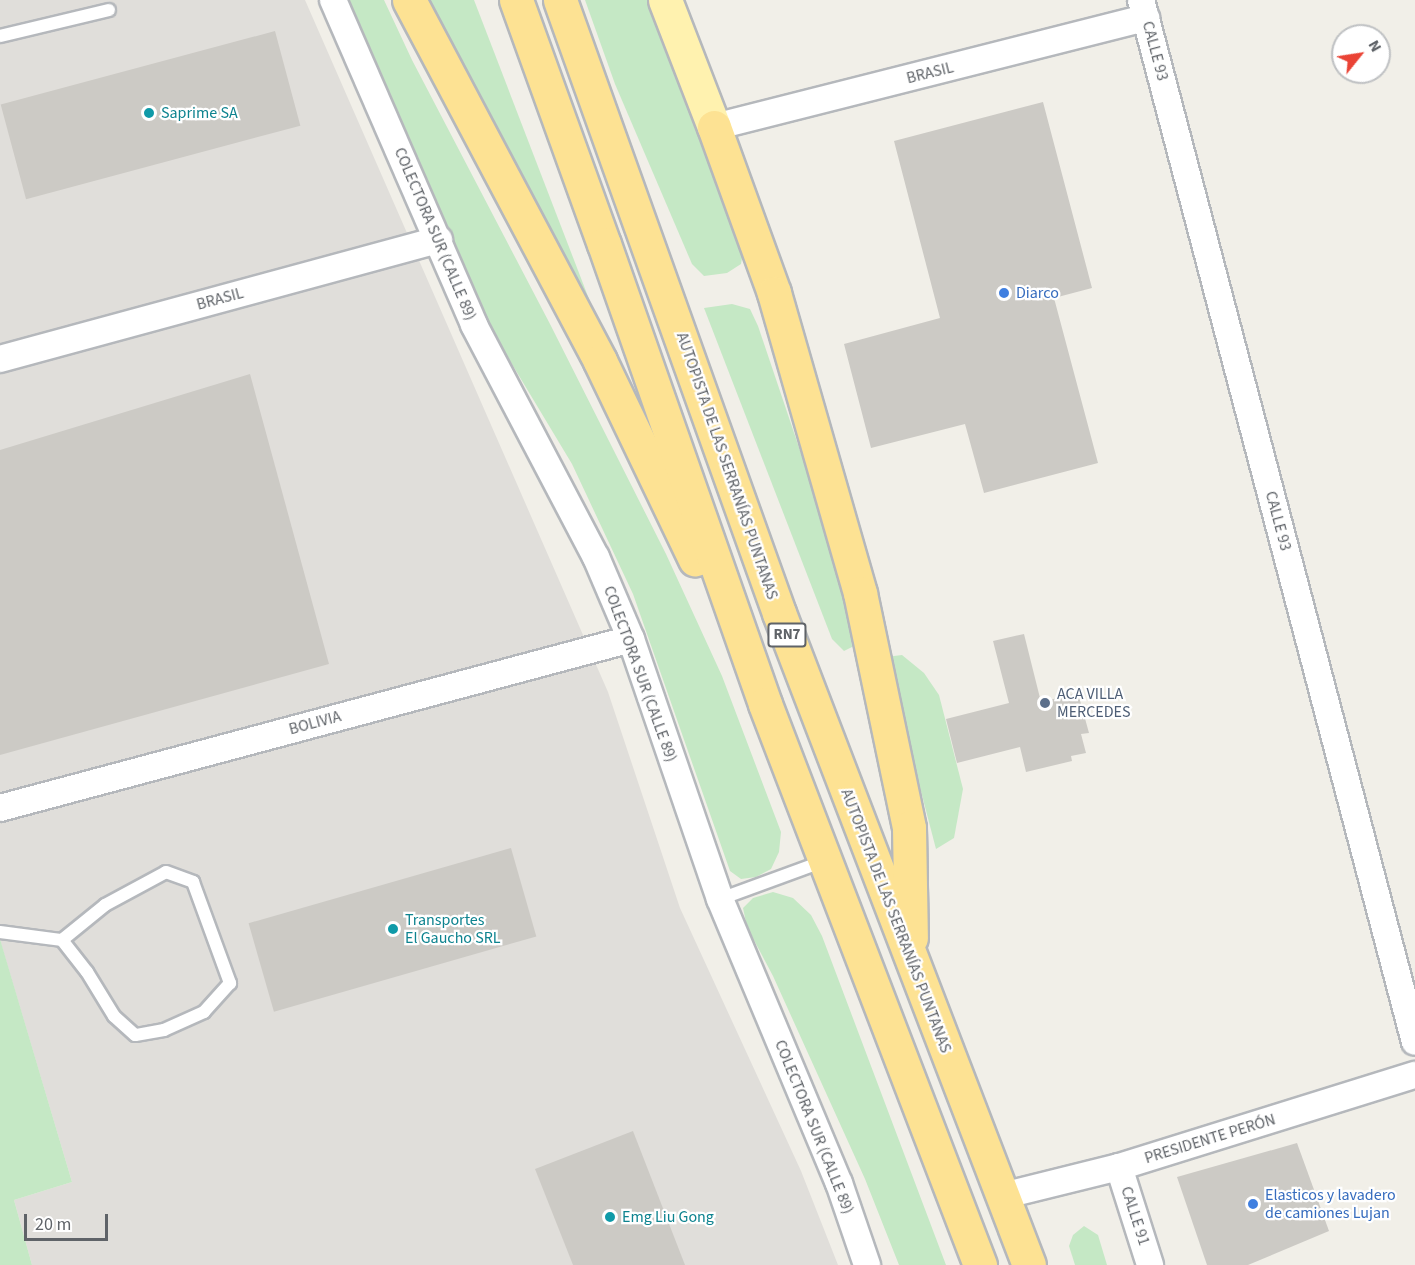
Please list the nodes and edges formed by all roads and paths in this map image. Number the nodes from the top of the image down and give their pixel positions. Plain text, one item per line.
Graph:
1 (333, 0) edge
2 (409, 0) edge
3 (516, 0) edge
4 (560, 0) edge
5 (666, 0) edge
6 (1144, 9) edge
7 (109, 10) dead end
8 (0, 36) edge
9 (714, 127) junction
10 (439, 240) junction
11 (0, 359) edge
12 (631, 639) junction
13 (765, 704) junction
14 (0, 808) edge
15 (825, 861) junction
16 (720, 899) junction
17 (0, 932) edge
18 (62, 940) junction
19 (912, 961) junction
20 (1415, 1042) edge
21 (1415, 1075) edge
22 (1119, 1167) junction
23 (1002, 1196) junction
24 (867, 1265) edge
25 (980, 1265) edge
26 (1029, 1265) edge
27 (1150, 1265) edge

1 - 10 street, COLECTORA SUR (CALLE 89)
2 - 13 highway
3 - 13 highway, RN7
4 - 19 highway, AUTOPISTA DE LAS SERRANÍAS PUNTANAS / RN7
5 - 9 main road
6 - 9 street, BRASIL
6 - 20 street, CALLE 93
7 - 8 lane
9 - 19 highway
10 - 11 street, BRASIL
10 - 12 street, COLECTORA SUR (CALLE 89)
12 - 14 street, BOLIVIA
12 - 16 street, COLECTORA SUR (CALLE 89)
13 - 15 highway, RN7
15 - 16 lane
15 - 25 highway, RN7
16 - 24 street, COLECTORA SUR (CALLE 89)
17 - 18 lane
18 - 18 lane
19 - 23 highway, AUTOPISTA DE LAS SERRANÍAS PUNTANAS / RN7
21 - 22 street, PRESIDENTE PERÓN
22 - 23 street, PRESIDENTE PERÓN
22 - 27 street, CALLE 91
23 - 26 highway, AUTOPISTA DE LAS SERRANÍAS PUNTANAS / RN7

